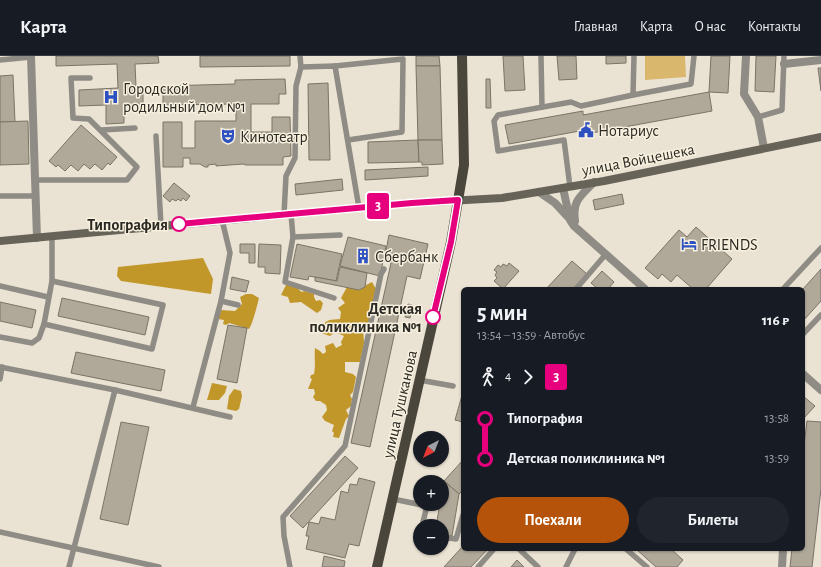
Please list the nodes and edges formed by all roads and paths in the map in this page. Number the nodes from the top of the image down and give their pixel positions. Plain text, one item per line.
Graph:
1 (31, 56) edge
2 (300, 56) edge
3 (462, 56) edge
4 (541, 56) edge
5 (634, 56) edge
6 (694, 56) edge
7 (746, 56) edge
8 (0, 60) edge
9 (784, 60) edge
10 (821, 60) edge
11 (336, 66) junction
12 (301, 67) junction
13 (90, 78) dead end
14 (633, 95) junction
15 (542, 107) junction
16 (758, 117) junction
17 (135, 128) dead end
18 (102, 130) junction
19 (156, 136) dead end
20 (821, 137) edge
21 (348, 140) junction
22 (764, 148) junction
23 (35, 180) junction
24 (594, 182) junction
25 (566, 188) junction
26 (539, 192) junction
27 (0, 196) edge
28 (36, 196) junction
29 (458, 200) junction
30 (359, 208) junction
31 (288, 214) junction
32 (222, 220) junction
33 (570, 220) junction
34 (161, 226) junction
35 (579, 231) junction
36 (340, 235) dead end
37 (52, 237) junction
38 (293, 237) junction
39 (37, 238) junction
40 (0, 241) edge
41 (821, 248) edge
42 (606, 254) junction
43 (384, 269) dead end
44 (52, 281) junction
45 (0, 286) edge
46 (578, 287) edge
47 (643, 287) edge
48 (785, 287) edge
49 (48, 297) junction
50 (334, 298) dead end
51 (221, 301) junction
52 (238, 306) dead end
53 (821, 315) edge
54 (44, 324) junction
55 (805, 332) edge
56 (0, 337) edge
57 (1, 367) edge
58 (805, 376) edge
59 (0, 379) edge
60 (420, 380) junction
61 (453, 386) dead end
62 (115, 390) junction
63 (821, 390) edge
64 (193, 407) junction
65 (230, 417) dead end
66 (393, 499) junction
67 (423, 519) edge
68 (461, 522) edge
69 (0, 532) edge
70 (449, 538) edge
71 (73, 549) junction
72 (492, 551) edge
73 (521, 551) edge
74 (574, 551) edge
75 (628, 551) edge
76 (783, 551) edge
77 (69, 567) edge
78 (159, 567) edge
79 (290, 567) edge
80 (377, 567) edge
81 (478, 567) edge
82 (538, 567) edge
83 (566, 567) edge
84 (647, 567) edge
85 (782, 567) edge

1 - 8 lane
1 - 23 street
2 - 12 lane
3 - 29 main road, улица Тушканова
4 - 15 lane
5 - 14 lane
6 - 14 lane
7 - 16 street
9 - 10 street
9 - 16 lane
11 - 12 lane
11 - 21 lane
11 - 21 lane
12 - 31 lane
13 - 18 lane
14 - 15 lane
15 - 25 lane
16 - 22 street
17 - 18 lane
18 - 23 lane
19 - 34 lane
20 - 22 main road, улица Войцешека
21 - 30 lane
22 - 24 main road, улица Войцешека
23 - 28 street
24 - 25 main road, улица Войцешека
24 - 35 street
25 - 26 main road, улица Войцешека
25 - 33 street
26 - 29 main road, улица Войцешека
26 - 33 street
27 - 28 lane
28 - 39 street
29 - 30 main road, улица Войцешека
29 - 60 main road, улица Тушканова
30 - 31 main road, улица Войцешека
31 - 32 main road, улица Войцешека
31 - 38 lane
32 - 34 main road, улица Войцешека
32 - 51 lane
33 - 35 street
34 - 37 main road, улица Войцешека
35 - 42 street
36 - 38 lane
37 - 39 main road, улица Войцешека
37 - 44 lane
38 - 50 lane
39 - 40 main road, улица Войцешека
41 - 48 lane
42 - 46 lane
42 - 47 street
43 - 79 lane
44 - 49 lane
44 - 54 lane
45 - 49 lane
49 - 54 lane
51 - 52 lane
51 - 64 lane
53 - 55 lane
54 - 56 lane
57 - 59 lane
57 - 62 lane
58 - 63 street
60 - 61 lane
60 - 66 main road, улица Тушканова
62 - 64 lane
62 - 71 lane
64 - 65 lane
66 - 67 lane
66 - 80 main road, улица Тушканова
68 - 70 lane
69 - 71 lane
71 - 77 lane
71 - 78 lane
72 - 81 lane
73 - 82 lane
74 - 83 lane
75 - 84 lane
76 - 85 street

